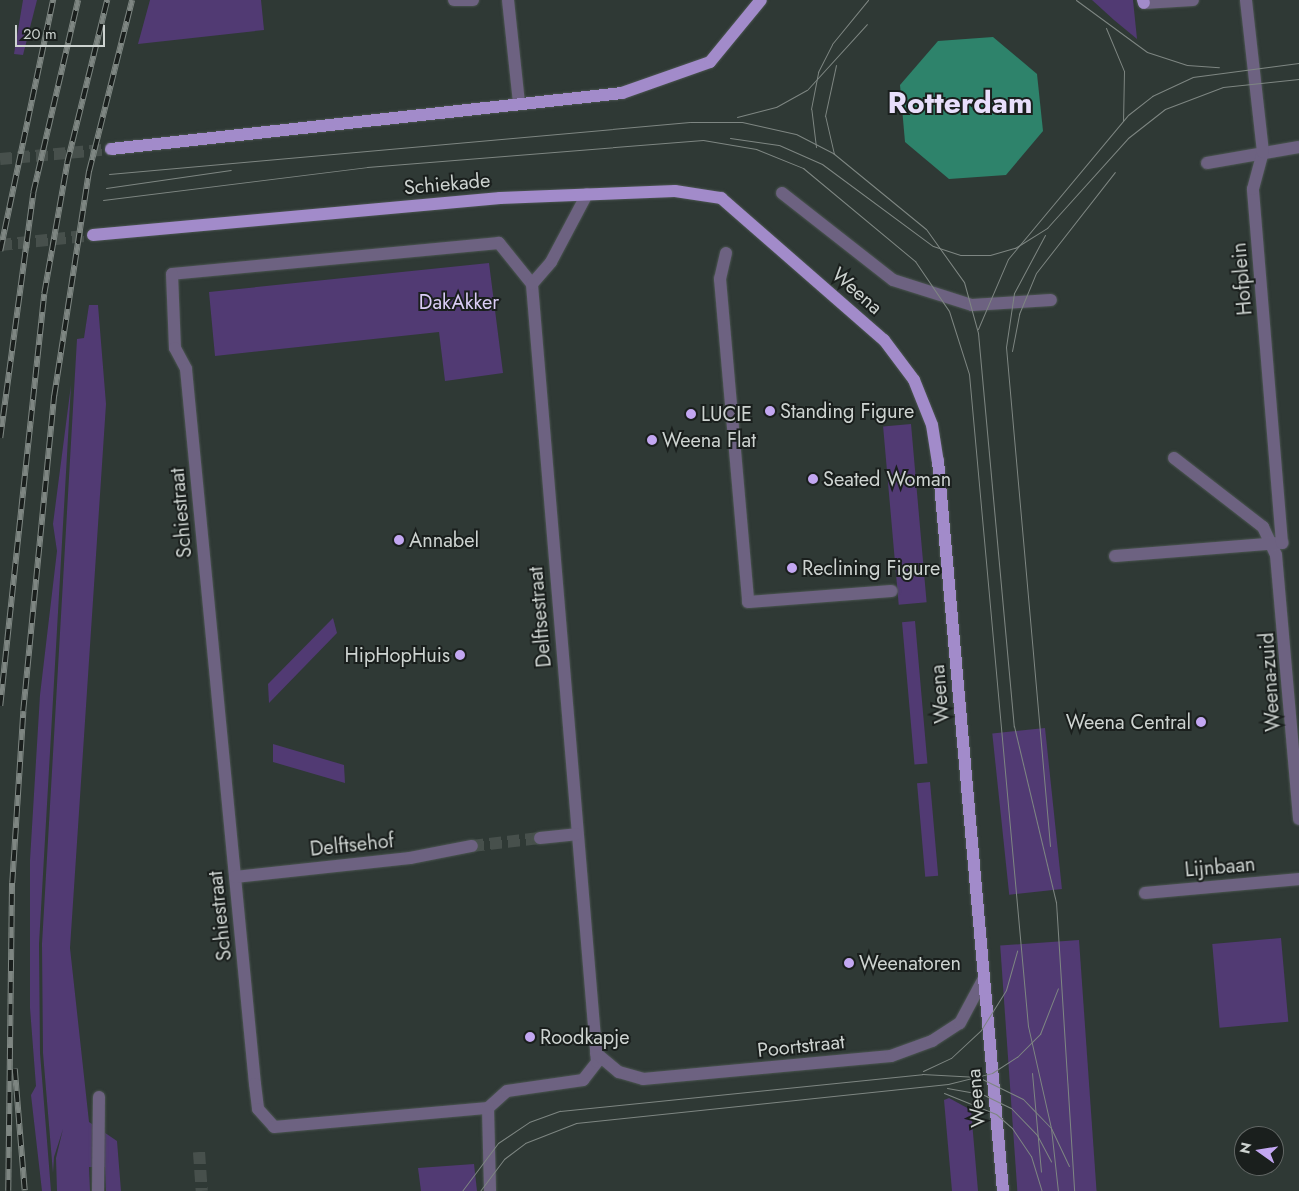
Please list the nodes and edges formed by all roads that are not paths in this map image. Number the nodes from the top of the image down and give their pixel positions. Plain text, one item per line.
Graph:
1 (454, 0) edge
2 (473, 0) edge
3 (508, 0) edge
4 (762, 0) edge
5 (1193, 0) edge
6 (1246, 0) edge
7 (1143, 2) edge
8 (519, 103) junction
9 (1299, 147) edge
10 (111, 149) tunnel mouth
11 (1263, 152) junction
12 (1207, 163) dead end
13 (782, 193) dead end
14 (587, 194) junction
15 (94, 235) tunnel mouth
16 (785, 252) joint
17 (726, 253) dead end
18 (532, 284) junction
19 (1051, 300) dead end
20 (1174, 458) dead end
21 (1269, 544) junction
22 (1114, 556) dead end
23 (892, 591) dead end
24 (1299, 819) edge
25 (576, 834) junction
26 (540, 838) tunnel mouth
27 (472, 846) tunnel mouth
28 (235, 876) junction
29 (1299, 879) edge
30 (1145, 893) dead end
31 (984, 980) junction
32 (596, 1053) junction
33 (99, 1097) dead end
34 (488, 1108) junction
35 (98, 1191) edge
36 (490, 1191) edge
37 (1003, 1191) edge

1 - 2 street
3 - 8 street
4 - 8 main road
5 - 7 street
6 - 11 street, Hofplein
8 - 10 main road
9 - 11 street
11 - 12 street
11 - 21 street, Hofplein
13 - 19 street
14 - 15 main road, Schiekade
14 - 16 main road, Schiekade
14 - 18 street
16 - 31 main road, Weena
17 - 23 street
18 - 25 street, Delftsestraat
18 - 28 street, Schiestraat
20 - 21 street
21 - 22 street
21 - 24 street, Weena-zuid
25 - 26 street
25 - 32 street, Delftsestraat
27 - 28 street, Delftsehof
28 - 34 street, Schiestraat
29 - 30 street, Lijnbaan
31 - 32 street, Poortstraat
31 - 37 main road, Weena
32 - 34 street
33 - 35 street
34 - 36 street

